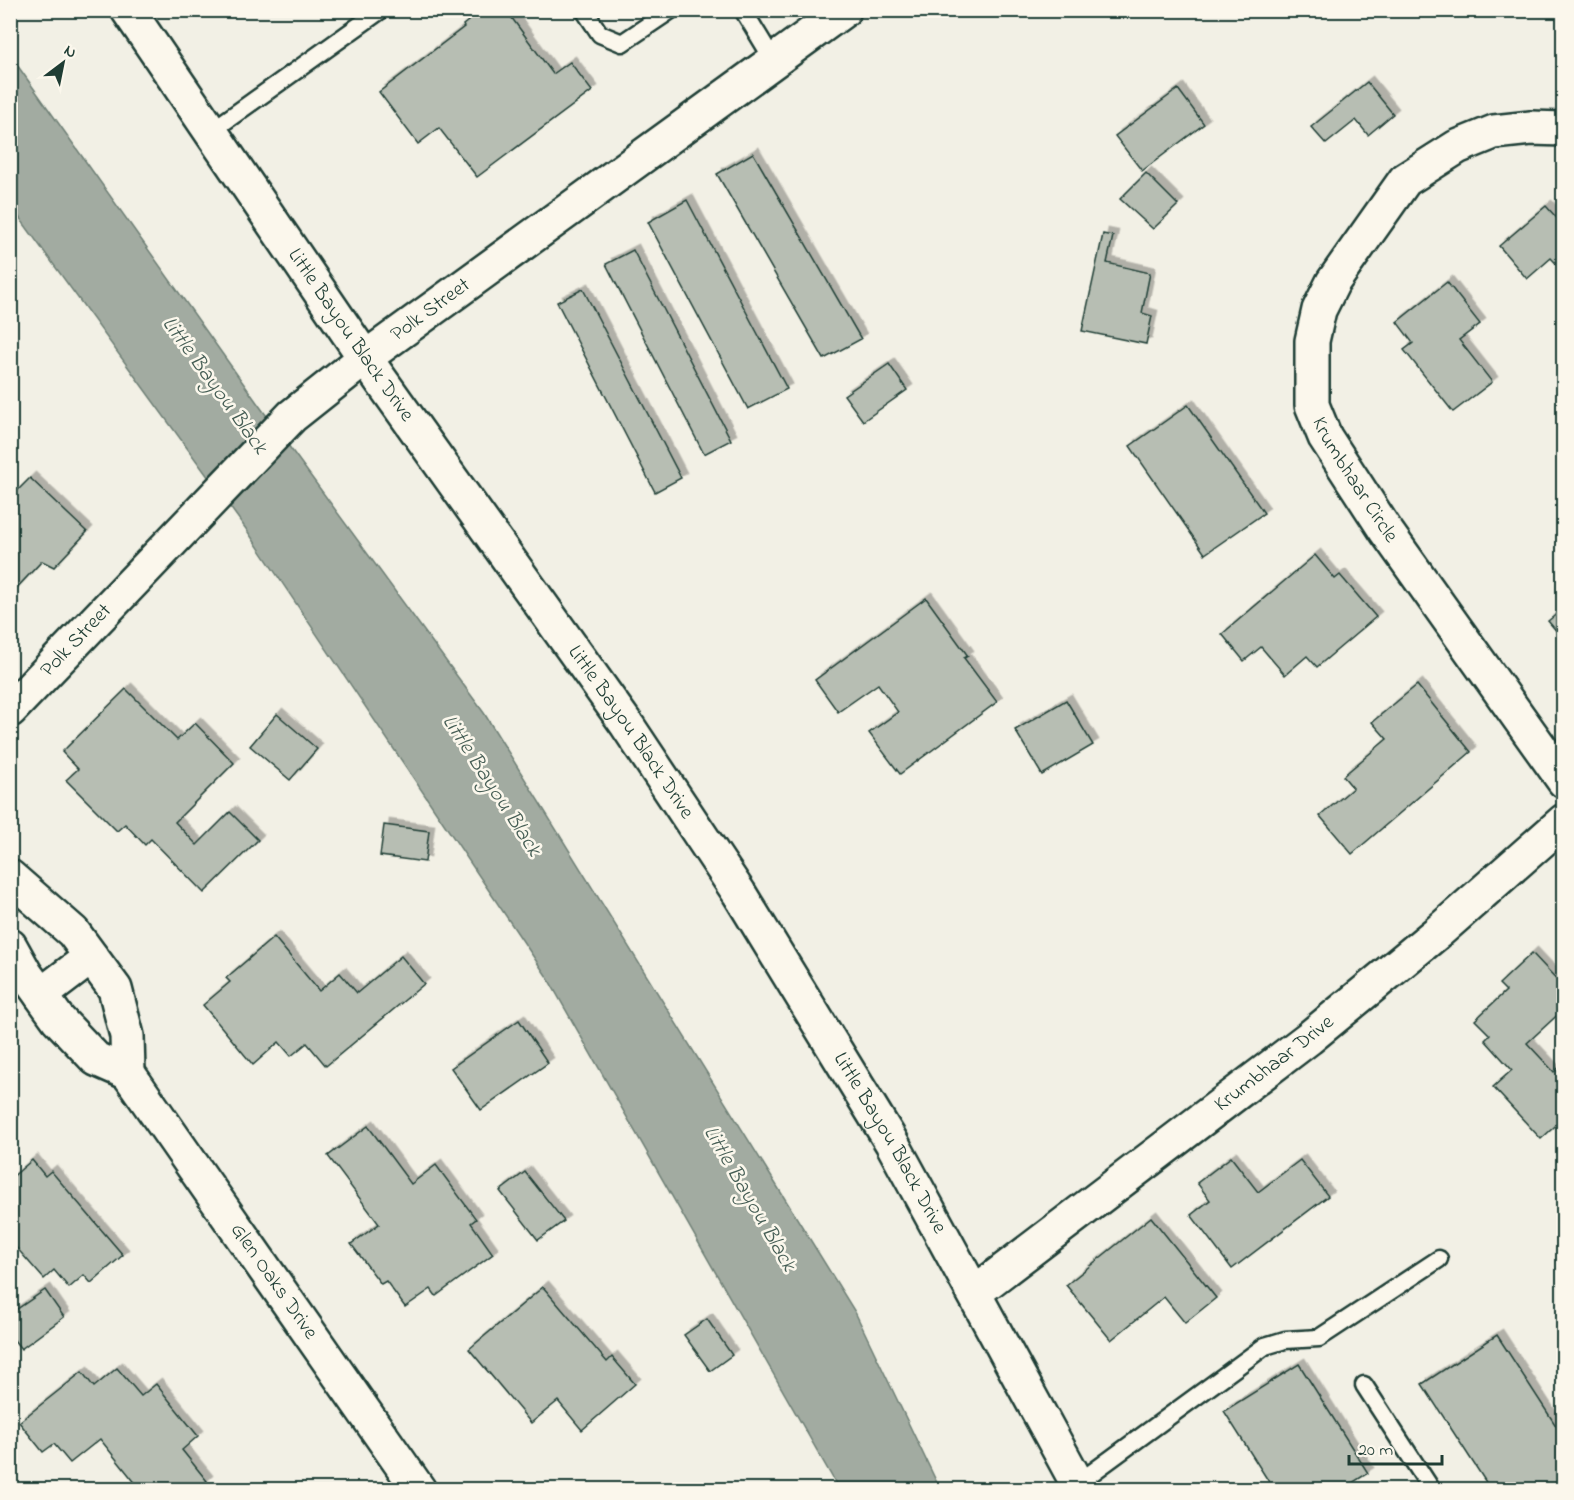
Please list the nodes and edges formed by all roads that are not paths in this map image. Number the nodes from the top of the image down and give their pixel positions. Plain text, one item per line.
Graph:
1 (128, 10) edge
2 (381, 10) edge
3 (584, 10) edge
4 (671, 10) edge
5 (743, 10) edge
6 (844, 10) edge
7 (774, 61) junction
8 (1563, 129) edge
9 (210, 132) junction
10 (365, 358) junction
11 (10, 710) edge
12 (1563, 781) edge
13 (1563, 821) edge
14 (10, 877) edge
15 (10, 946) edge
16 (91, 957) junction
17 (40, 995) junction
18 (128, 1073) junction
19 (1439, 1259) dead end
20 (974, 1293) junction
21 (1364, 1385) dead end
22 (1080, 1486) edge
23 (419, 1490) edge
24 (1432, 1490) edge

1 - 9 street, Little Bayou Black Drive
2 - 9 lane
3 - 4 lane
5 - 7 lane
6 - 7 street, Polk Street
7 - 10 street, Polk Street
8 - 12 street, Krumbhaar Circle
9 - 10 street, Little Bayou Black Drive
10 - 11 street, Polk Street
10 - 20 street, Little Bayou Black Drive
13 - 20 street, Krumbhaar Drive
14 - 16 street
15 - 17 street
16 - 17 street
16 - 18 street
17 - 18 street
18 - 23 street, Glen Oaks Drive
19 - 22 lane
20 - 22 street, Little Bayou Black Drive
21 - 24 lane

